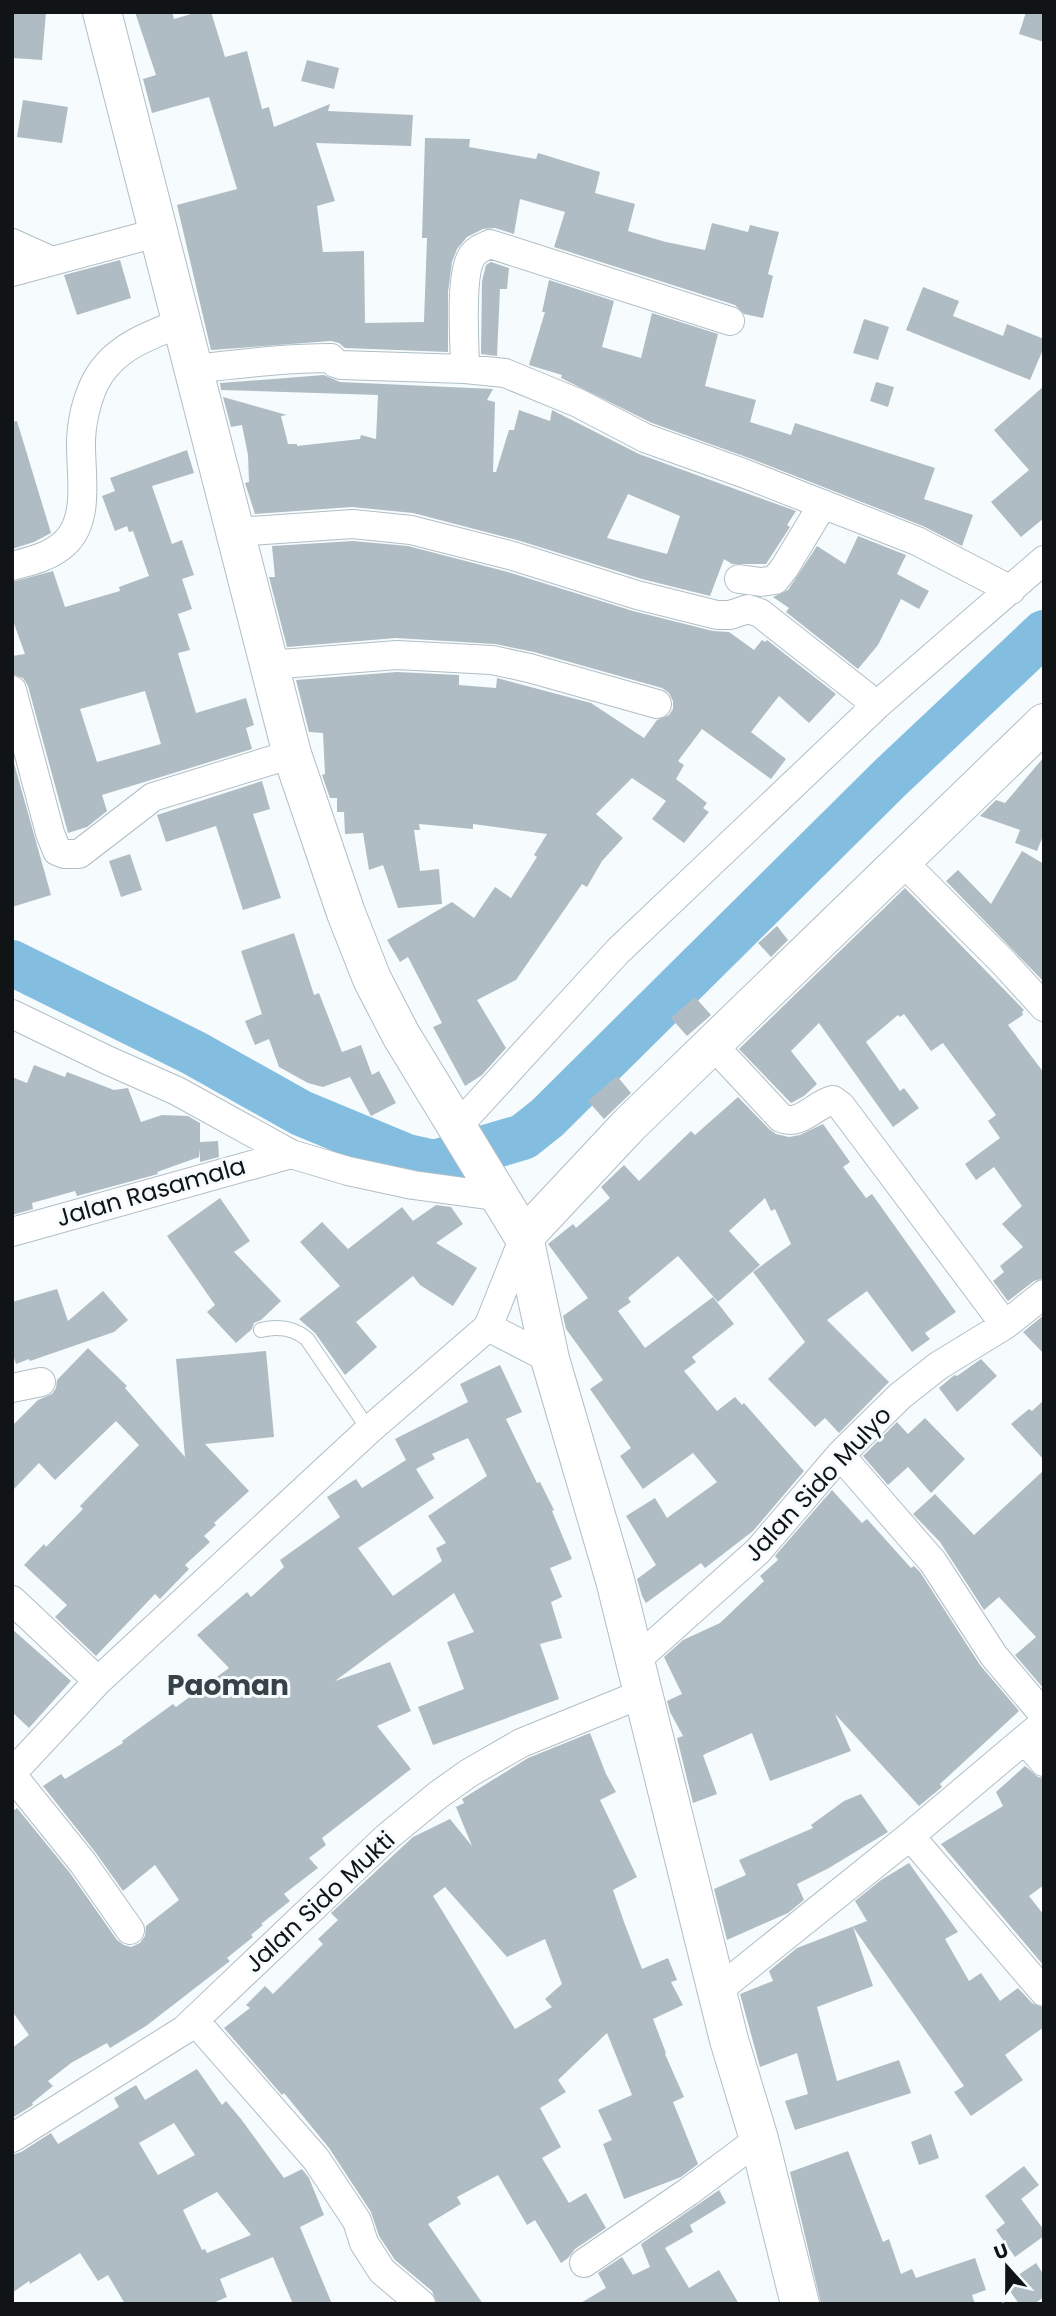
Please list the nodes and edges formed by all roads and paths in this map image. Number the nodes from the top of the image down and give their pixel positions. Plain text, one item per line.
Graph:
1 (102, 12) edge
2 (160, 232) junction
3 (12, 243) edge
4 (52, 261) junction
5 (12, 272) edge
6 (730, 321) dead end
7 (180, 323) junction
8 (193, 369) junction
9 (465, 369) junction
10 (823, 504) junction
11 (236, 532) junction
12 (1044, 560) edge
13 (12, 566) edge
14 (739, 579) dead end
15 (1011, 590) junction
16 (268, 665) junction
17 (12, 690) edge
18 (657, 704) dead end
19 (877, 705) junction
20 (1044, 723) edge
21 (292, 754) junction
22 (902, 861) junction
23 (1044, 1007) edge
24 (12, 1014) edge
25 (713, 1045) junction
26 (467, 1142) junction
27 (291, 1154) junction
28 (502, 1197) junction
29 (12, 1231) edge
30 (524, 1237) junction
31 (1044, 1294) edge
32 (1005, 1325) junction
33 (488, 1327) junction
34 (261, 1330) dead end
35 (550, 1359) junction
36 (41, 1382) dead end
37 (12, 1388) edge
38 (369, 1430) junction
39 (840, 1455) junction
40 (12, 1600) edge
41 (639, 1677) junction
42 (98, 1681) junction
43 (1044, 1715) edge
44 (1034, 1732) edge
45 (1044, 1762) edge
46 (12, 1774) edge
47 (910, 1836) junction
48 (130, 1930) dead end
49 (717, 1991) junction
50 (1044, 1992) edge
51 (195, 2021) junction
52 (12, 2138) edge
53 (759, 2139) junction
54 (584, 2263) dead end
55 (421, 2304) edge
56 (800, 2304) edge

1 - 2 street
2 - 4 street
2 - 7 street
3 - 4 street
4 - 5 street
6 - 9 street
7 - 8 street
7 - 13 street
8 - 9 street
8 - 11 street
9 - 10 street
10 - 14 street
10 - 15 street
11 - 16 street
11 - 19 street
12 - 15 street
15 - 19 street
16 - 18 street
16 - 21 street
17 - 21 street
19 - 26 street
20 - 22 street
21 - 26 street
22 - 23 street
22 - 25 street
24 - 27 street
25 - 30 street
25 - 32 street
26 - 28 street
27 - 28 street
27 - 29 street, Jalan Rasamala
28 - 30 street
30 - 33 street
30 - 35 street
31 - 32 street, Jalan Sido Mulyo
32 - 39 street, Jalan Sido Mulyo
33 - 35 street
33 - 38 street
34 - 38 lane
35 - 41 street
36 - 37 street
38 - 42 street
39 - 41 street, Jalan Sido Mulyo
39 - 43 street
40 - 42 street
41 - 49 street
41 - 51 street, Jalan Sido Mukti
42 - 46 street
44 - 45 street
44 - 47 street
46 - 48 street
47 - 49 street
47 - 50 street
49 - 53 street
51 - 52 street, Jalan Sido Mukti
51 - 55 street
53 - 54 street
53 - 56 street

